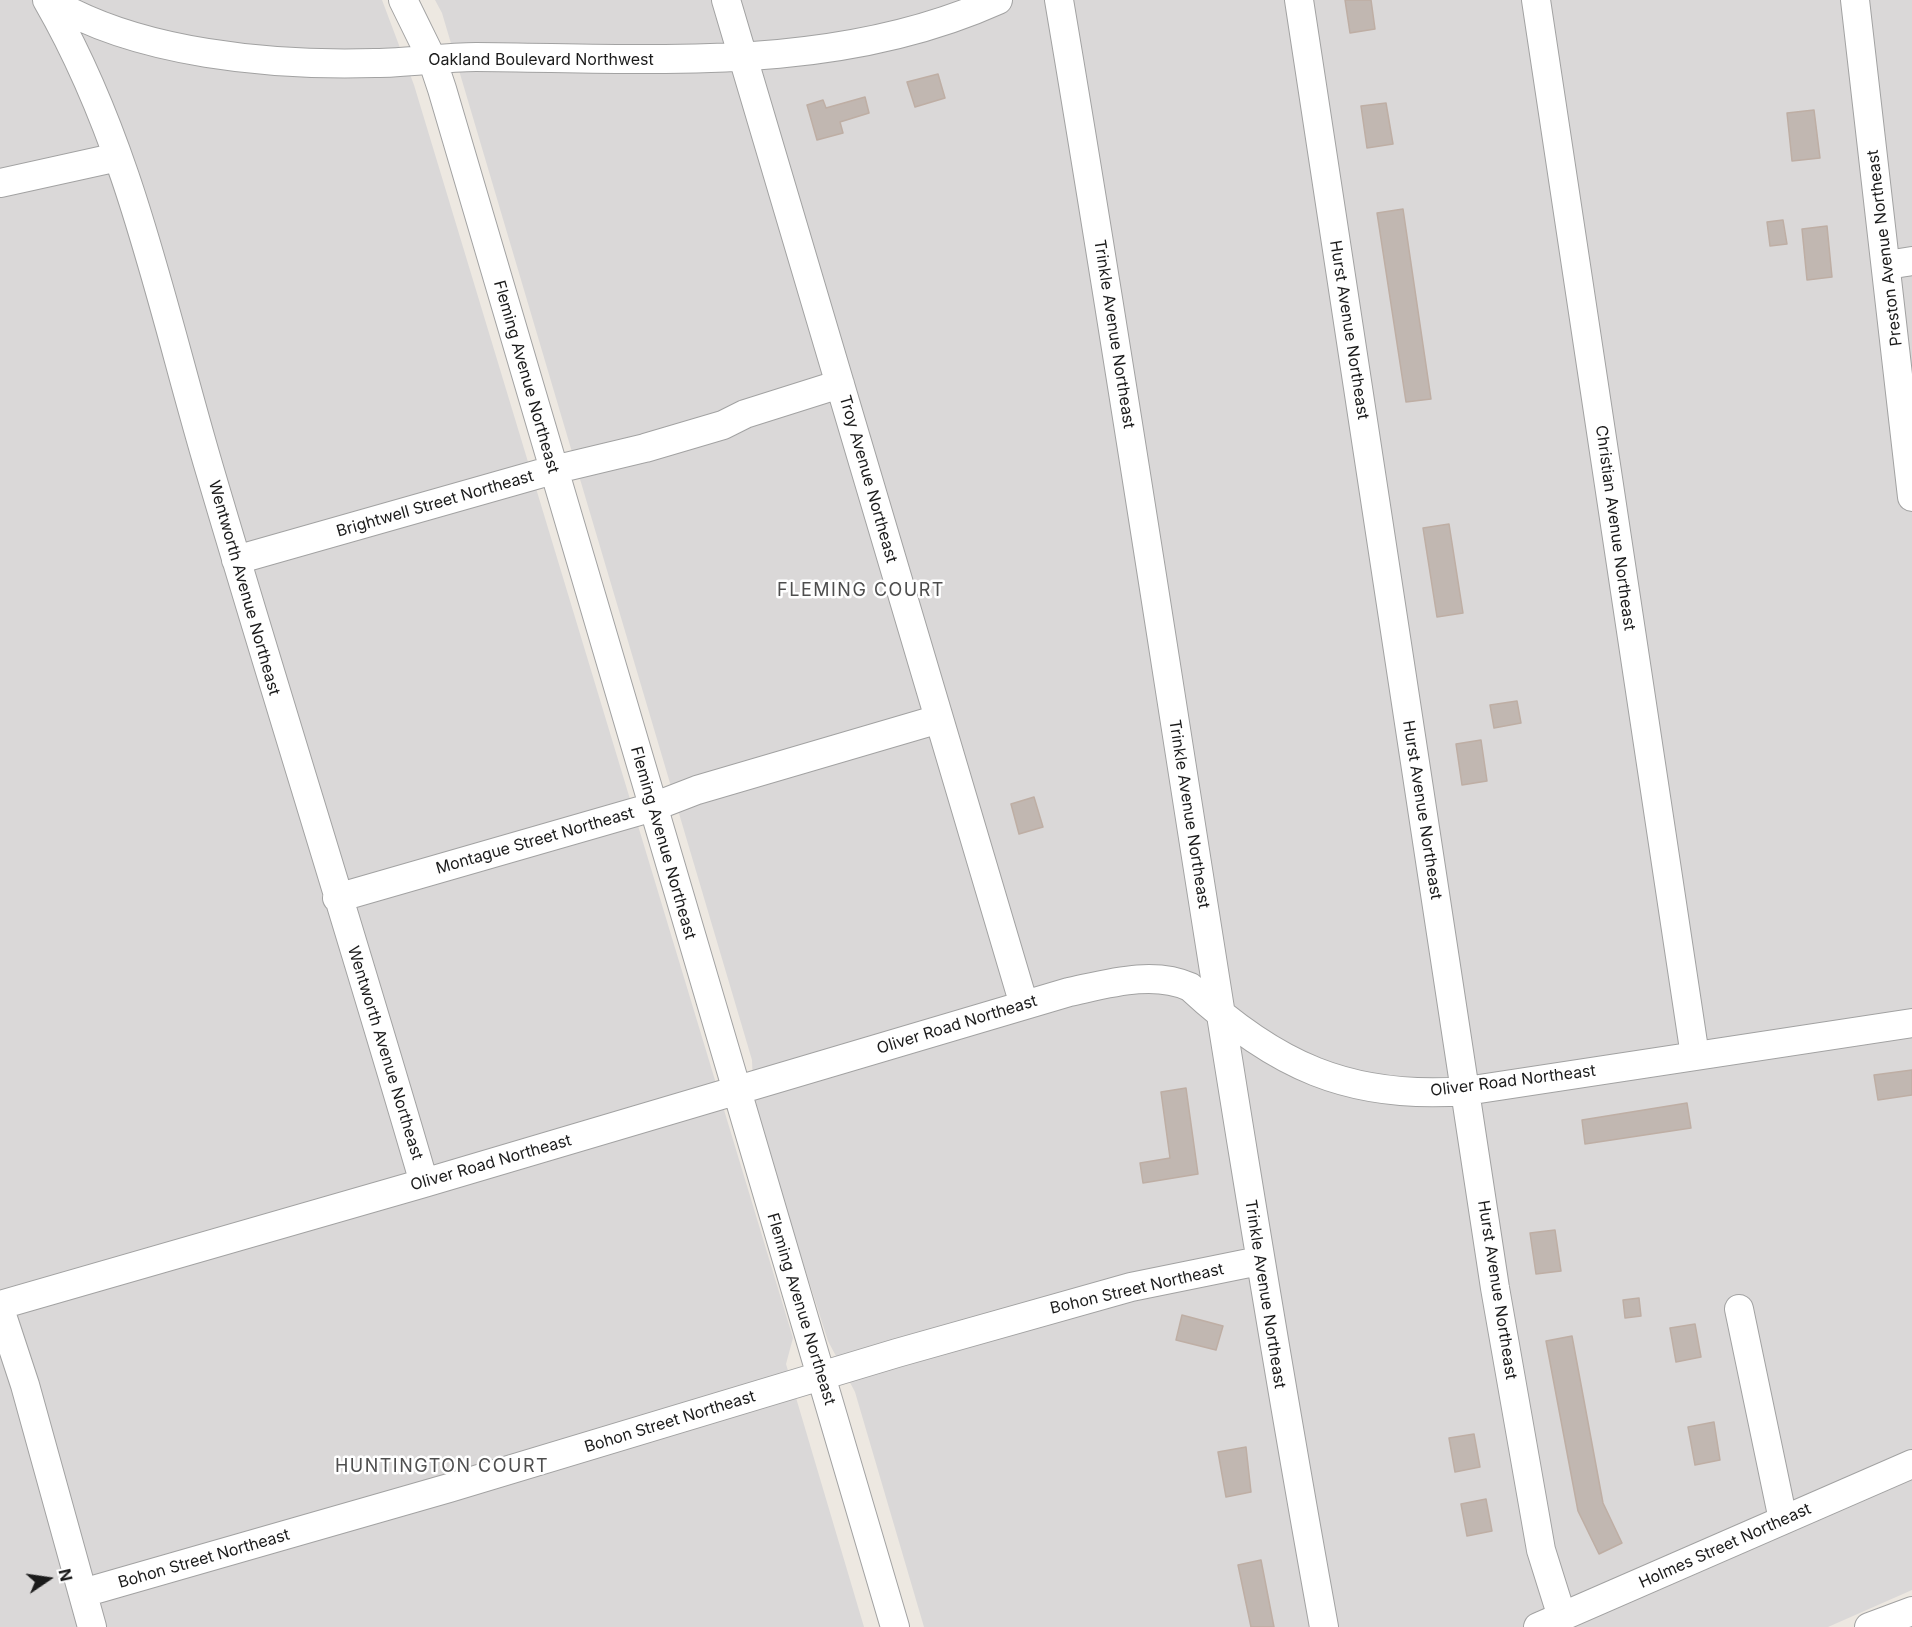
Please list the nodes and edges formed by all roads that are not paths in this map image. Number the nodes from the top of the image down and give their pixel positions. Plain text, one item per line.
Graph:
1 (49, 0) edge
2 (403, 0) edge
3 (726, 0) edge
4 (998, 0) edge
5 (1059, 0) edge
6 (1299, 0) edge
7 (1536, 0) edge
8 (1855, 0) edge
9 (743, 57) junction
10 (432, 59) junction
11 (118, 157) junction
12 (0, 183) edge
13 (1900, 263) edge
14 (840, 384) junction
15 (553, 470) junction
16 (1912, 497) edge
17 (236, 560) junction
18 (939, 719) junction
19 (653, 807) junction
20 (338, 898) junction
21 (1024, 1005) junction
22 (1220, 1015) junction
23 (1912, 1023) edge
24 (1695, 1056) junction
25 (737, 1089) junction
26 (1466, 1091) junction
27 (424, 1183) junction
28 (1259, 1261) junction
29 (0, 1307) edge
30 (1739, 1309) dead end
31 (822, 1376) junction
32 (1912, 1464) edge
33 (1783, 1520) junction
34 (83, 1593) junction
35 (1912, 1611) edge
36 (1550, 1622) edge
37 (92, 1627) edge
38 (895, 1627) edge
39 (1324, 1627) edge
40 (1869, 1627) edge

1 - 10 street, Oakland Boulevard Northwest
1 - 11 street, Wentworth Avenue Northeast
2 - 10 street, Fleming Avenue Northeast
3 - 9 street, Troy Avenue Northeast
4 - 9 street, Oakland Boulevard Northwest
5 - 22 street, Trinkle Avenue Northeast
6 - 26 street, Hurst Avenue Northeast
7 - 24 street, Christian Avenue Northeast
8 - 13 street, Preston Avenue Northeast
9 - 10 street, Oakland Boulevard Northwest
9 - 14 street, Troy Avenue Northeast
10 - 15 street, Fleming Avenue Northeast
11 - 12 street
11 - 17 street, Wentworth Avenue Northeast
13 - 16 street, Preston Avenue Northeast
14 - 15 street, Brightwell Street Northeast
14 - 18 street, Troy Avenue Northeast
15 - 17 street, Brightwell Street Northeast
15 - 19 street, Fleming Avenue Northeast
17 - 20 street, Wentworth Avenue Northeast
18 - 19 street, Montague Street Northeast
18 - 21 street, Troy Avenue Northeast
19 - 20 street, Montague Street Northeast
19 - 25 street, Fleming Avenue Northeast
20 - 27 street, Wentworth Avenue Northeast
21 - 22 street, Oliver Road Northeast
21 - 25 street, Oliver Road Northeast
22 - 26 street, Oliver Road Northeast
22 - 28 street, Trinkle Avenue Northeast
23 - 24 street, Oliver Road Northeast
24 - 26 street, Oliver Road Northeast
25 - 27 street, Oliver Road Northeast
25 - 31 street, Fleming Avenue Northeast
26 - 36 street, Hurst Avenue Northeast
27 - 29 street, Oliver Road Northeast
28 - 31 street, Bohon Street Northeast
28 - 39 street, Trinkle Avenue Northeast
29 - 34 street
30 - 33 street
31 - 34 street, Bohon Street Northeast
31 - 38 street, Fleming Avenue Northeast
32 - 33 street, Holmes Street Northeast
33 - 36 street, Holmes Street Northeast
34 - 37 street
35 - 40 street

